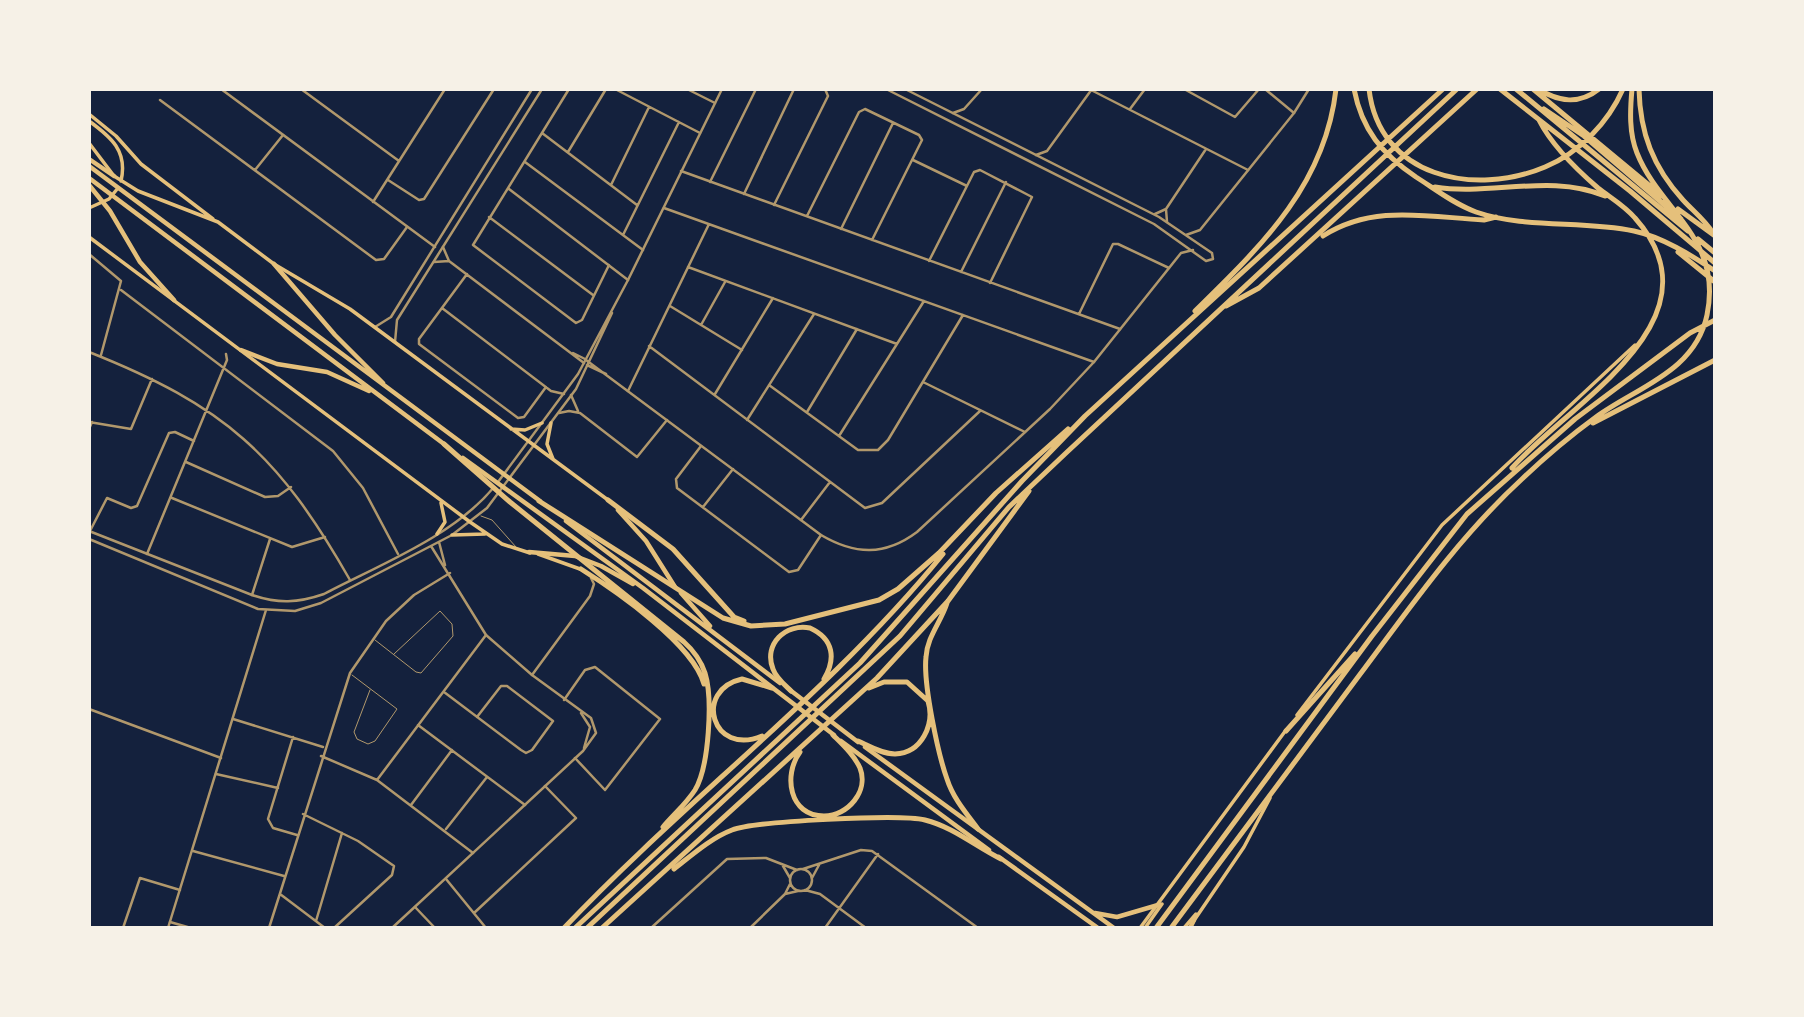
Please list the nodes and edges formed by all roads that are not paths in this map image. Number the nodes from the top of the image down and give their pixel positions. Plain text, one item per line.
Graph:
1 (221, 89) edge
2 (301, 89) edge
3 (445, 89) edge
4 (494, 89) edge
5 (532, 89) edge
6 (542, 89) edge
7 (569, 89) edge
8 (606, 89) edge
9 (615, 89) edge
10 (722, 89) edge
11 (756, 89) edge
12 (794, 89) edge
13 (825, 89) edge
14 (886, 89) edge
15 (905, 89) edge
16 (982, 89) edge
17 (1144, 89) edge
18 (1184, 89) edge
19 (1196, 89) edge
20 (1259, 89) edge
21 (1265, 89) edge
22 (1309, 89) edge
23 (1336, 89) edge
24 (1354, 89) edge
25 (1369, 89) edge
26 (1443, 89) edge
27 (1457, 89) edge
28 (1478, 89) edge
29 (1500, 89) edge
30 (1516, 89) edge
31 (1535, 89) edge
32 (1599, 89) edge
33 (1623, 89) edge
34 (1632, 89) edge
35 (1639, 89) edge
36 (691, 90) edge
37 (1091, 90) edge
38 (1193, 94) junction
39 (160, 100) dead end
40 (1532, 102) junction
41 (715, 103) junction
42 (649, 107) junction
43 (964, 109) junction
44 (1130, 110) junction
45 (952, 113) junction
46 (1294, 113) junction
47 (89, 114) edge
48 (964, 119) junction
49 (1539, 120) junction
50 (89, 121) edge
51 (678, 122) junction
52 (893, 123) junction
53 (542, 133) junction
54 (700, 133) junction
55 (283, 135) junction
56 (500, 141) junction
57 (89, 143) edge
58 (507, 145) junction
59 (1206, 149) junction
60 (495, 150) junction
61 (1046, 151) junction
62 (568, 152) junction
63 (502, 154) junction
64 (1036, 155) junction
65 (89, 159) edge
66 (913, 159) junction
67 (399, 161) junction
68 (524, 161) junction
69 (1048, 161) junction
70 (89, 166) edge
71 (255, 170) junction
72 (1248, 170) junction
73 (681, 171) junction
74 (114, 176) junction
75 (89, 178) edge
76 (388, 180) junction
77 (710, 182) junction
78 (1006, 182) junction
79 (89, 185) edge
80 (611, 185) junction
81 (967, 186) junction
82 (1432, 187) junction
83 (508, 188) junction
84 (744, 194) junction
85 (1615, 201) junction
86 (373, 202) junction
87 (638, 205) junction
88 (774, 205) junction
89 (89, 208) edge
90 (664, 208) junction
91 (1166, 209) junction
92 (1154, 214) junction
93 (807, 216) junction
94 (489, 217) junction
95 (1496, 217) junction
96 (218, 222) junction
97 (1167, 222) junction
98 (1685, 222) junction
99 (709, 224) junction
100 (407, 227) junction
101 (841, 229) junction
102 (1200, 230) junction
103 (624, 235) junction
104 (1186, 235) junction
105 (1715, 236) edge
106 (89, 237) edge
107 (872, 240) junction
108 (1182, 241) junction
109 (1198, 243) junction
110 (1308, 245) junction
111 (1670, 246) junction
112 (435, 247) junction
113 (443, 247) junction
114 (643, 250) junction
115 (1193, 250) junction
116 (1181, 253) junction
117 (1715, 253) edge
118 (89, 254) edge
119 (449, 261) junction
120 (929, 261) junction
121 (433, 262) junction
122 (1715, 263) edge
123 (274, 264) junction
124 (609, 265) junction
125 (688, 267) junction
126 (1170, 268) junction
127 (1715, 271) edge
128 (961, 272) junction
129 (467, 274) junction
130 (628, 280) junction
131 (413, 282) junction
132 (726, 282) junction
133 (990, 282) junction
134 (1715, 282) edge
135 (420, 285) junction
136 (121, 290) junction
137 (594, 296) junction
138 (773, 298) junction
139 (174, 300) junction
140 (924, 301) junction
141 (670, 305) junction
142 (442, 308) junction
143 (614, 309) junction
144 (1217, 311) junction
145 (814, 314) junction
146 (1079, 314) junction
147 (963, 315) junction
148 (1715, 320) edge
149 (701, 325) junction
150 (375, 327) junction
151 (857, 329) junction
152 (1120, 329) junction
153 (1648, 335) junction
154 (395, 342) junction
155 (897, 344) junction
156 (649, 346) junction
157 (1158, 348) junction
158 (241, 350) junction
159 (742, 350) junction
160 (89, 352) edge
161 (226, 354) dead end
162 (101, 356) junction
163 (1715, 360) edge
164 (585, 361) junction
165 (1094, 362) junction
166 (589, 364) junction
167 (224, 367) junction
168 (152, 379) junction
169 (923, 382) junction
170 (769, 385) junction
171 (545, 387) junction
172 (551, 391) junction
173 (628, 391) junction
174 (564, 394) junction
175 (571, 395) junction
176 (714, 395) junction
177 (399, 398) junction
178 (383, 399) junction
179 (556, 404) junction
180 (208, 410) junction
181 (980, 411) junction
182 (807, 412) junction
183 (559, 413) junction
184 (578, 413) junction
185 (1085, 416) junction
186 (667, 420) junction
187 (747, 420) junction
188 (91, 422) edge
189 (542, 423) junction
190 (551, 423) junction
191 (89, 429) edge
192 (508, 429) junction
193 (1581, 429) junction
194 (1025, 432) junction
195 (839, 436) junction
196 (194, 441) junction
197 (528, 443) junction
198 (444, 444) joint
199 (701, 446) junction
200 (534, 447) junction
201 (454, 453) junction
202 (186, 462) junction
203 (560, 465) junction
204 (733, 469) junction
205 (1501, 481) junction
206 (830, 482) junction
207 (1034, 483) junction
208 (291, 487) junction
209 (435, 496) junction
210 (170, 498) junction
211 (539, 500) junction
212 (608, 500) junction
213 (703, 507) junction
214 (478, 516) junction
215 (464, 517) junction
216 (802, 520) junction
217 (470, 522) junction
218 (969, 522) junction
219 (90, 531) edge
220 (437, 534) junction
221 (452, 535) junction
222 (489, 535) junction
223 (821, 535) junction
224 (326, 537) junction
225 (270, 538) junction
226 (89, 539) edge
227 (439, 542) junction
228 (128, 546) junction
229 (431, 546) junction
230 (520, 550) junction
231 (529, 552) junction
232 (124, 553) junction
233 (147, 554) junction
234 (398, 554) junction
235 (377, 565) junction
236 (445, 565) junction
237 (370, 569) junction
238 (581, 569) junction
239 (381, 572) junction
240 (450, 573) junction
241 (373, 577) junction
242 (350, 580) junction
243 (223, 584) junction
244 (234, 588) junction
245 (643, 588) junction
246 (220, 593) junction
247 (252, 596) junction
248 (230, 597) junction
249 (948, 601) junction
250 (266, 611) junction
251 (767, 626) junction
252 (486, 635) junction
253 (1371, 636) junction
254 (372, 638) junction
255 (723, 639) junction
256 (394, 654) junction
257 (350, 673) junction
258 (532, 675) junction
259 (819, 686) junction
260 (772, 688) junction
261 (370, 690) junction
262 (791, 691) junction
263 (443, 692) junction
264 (861, 693) junction
265 (708, 699) junction
266 (564, 700) junction
267 (89, 709) edge
268 (477, 717) junction
269 (233, 719) junction
270 (418, 725) junction
271 (1286, 731) junction
272 (765, 735) junction
273 (833, 735) junction
274 (293, 737) junction
275 (858, 741) junction
276 (808, 742) junction
277 (324, 747) junction
278 (452, 750) junction
279 (321, 756) junction
280 (221, 758) junction
281 (575, 758) junction
282 (216, 774) junction
283 (487, 777) junction
284 (377, 780) junction
285 (545, 786) junction
286 (278, 788) junction
287 (1274, 790) junction
288 (411, 805) junction
289 (525, 805) junction
290 (303, 814) junction
291 (978, 829) junction
292 (445, 831) junction
293 (342, 833) junction
294 (297, 835) junction
295 (647, 846) junction
296 (192, 851) junction
297 (473, 853) junction
298 (878, 854) junction
299 (1001, 859) junction
300 (821, 863) junction
301 (780, 864) junction
302 (803, 869) junction
303 (797, 870) junction
304 (284, 876) junction
305 (445, 879) junction
306 (812, 879) junction
307 (790, 881) junction
308 (652, 885) junction
309 (1172, 887) junction
310 (180, 890) junction
311 (804, 890) junction
312 (799, 891) junction
313 (279, 893) junction
314 (785, 894) junction
315 (820, 894) junction
316 (1158, 905) junction
317 (415, 907) junction
318 (839, 908) junction
319 (1200, 911) junction
320 (474, 913) junction
321 (1093, 913) junction
322 (1086, 919) junction
323 (1194, 920) joint
324 (316, 921) junction
325 (170, 922) junction
326 (122, 928) edge
327 (169, 928) edge
328 (191, 928) edge
329 (269, 928) edge
330 (325, 928) edge
331 (334, 928) edge
332 (392, 928) edge
333 (435, 928) edge
334 (486, 928) edge
335 (564, 928) edge
336 (575, 928) edge
337 (587, 928) edge
338 (603, 928) edge
339 (651, 928) edge
340 (750, 928) edge
341 (825, 928) edge
342 (866, 928) edge
343 (978, 928) edge
344 (1091, 928) edge
345 (1098, 928) edge
346 (1114, 928) edge
347 (1142, 928) edge
348 (1156, 928) edge
349 (1171, 928) edge
350 (1187, 928) edge

1 - 55 street
2 - 67 street
3 - 67 street
4 - 76 street
5 - 56 street
6 - 58 street
7 - 53 street
8 - 62 street
9 - 42 street
10 - 41 street
11 - 77 street
12 - 84 street
13 - 88 street
14 - 108 street
15 - 45 street
16 - 43 street
17 - 44 street
18 - 38 street
19 - 38 street
20 - 38 street
21 - 46 street
22 - 46 street
23 - 157 highway
24 - 82 highway
25 - 33 highway
26 - 157 highway
27 - 144 highway
28 - 110 highway
29 - 49 highway
30 - 40 highway
31 - 32 highway
31 - 105 highway
34 - 98 highway
35 - 105 highway
36 - 41 street
37 - 44 street
37 - 61 street
39 - 71 street
40 - 98 highway
40 - 117 highway
41 - 54 street
42 - 51 street
42 - 80 street
43 - 45 street
43 - 48 street
44 - 59 street
45 - 48 street
46 - 72 street
47 - 96 main road
48 - 64 street
49 - 85 highway
49 - 122 highway
50 - 89 main road
51 - 54 street
51 - 87 street
52 - 66 street
52 - 93 street
52 - 101 street
53 - 62 street
53 - 68 street
54 - 73 street
55 - 71 street
55 - 86 street
56 - 58 street
56 - 60 street
57 - 74 main road
58 - 63 street
59 - 72 street
59 - 91 street
60 - 63 street
60 - 112 street
61 - 64 street
61 - 69 street
62 - 80 street
63 - 113 street
64 - 69 street
65 - 74 highway
66 - 81 street
66 - 107 street
67 - 76 street
68 - 83 street
68 - 103 street
69 - 92 street
70 - 177 highway
71 - 100 street
72 - 102 street
73 - 77 street
73 - 90 street
74 - 96 main road
75 - 178 highway
76 - 86 street
77 - 84 street
78 - 81 street
78 - 128 street
78 - 133 street
79 - 139 highway
80 - 87 street
81 - 120 street
82 - 85 highway
82 - 95 highway
83 - 94 street
83 - 124 street
84 - 88 street
85 - 153 highway
86 - 100 street
87 - 103 street
88 - 93 street
90 - 99 street
90 - 114 street
91 - 92 street
91 - 97 street
92 - 97 street
93 - 101 street
94 - 137 street
94 - 137 street
95 - 110 highway
95 - 111 highway
96 - 123 main road
97 - 104 street
98 - 193 highway
99 - 125 street
99 - 140 street
100 - 112 street
101 - 107 street
102 - 104 street
102 - 109 street
103 - 114 street
104 - 109 street
106 - 139 main road
107 - 120 street
108 - 115 street
108 - 116 street
109 - 115 street
110 - 144 highway
111 - 127 highway
111 - 134 highway
112 - 131 street
113 - 119 street
113 - 121 street
114 - 130 street
115 - 116 street
116 - 126 street
118 - 136 street
119 - 121 street
119 - 129 street
120 - 128 street
121 - 135 street
123 - 150 main road
123 - 177 highway
124 - 130 street
124 - 137 street
125 - 132 street
125 - 141 street
126 - 146 street
126 - 152 street
128 - 133 street
129 - 142 street
129 - 164 street
130 - 143 street
131 - 135 street
131 - 150 street
132 - 138 street
132 - 149 street
133 - 146 street
135 - 154 street
136 - 162 street
136 - 167 street
138 - 145 street
138 - 159 street
139 - 158 main road
140 - 147 street
140 - 155 street
141 - 149 street
141 - 156 street
142 - 171 street
142 - 171 street
143 - 164 street
143 - 166 street
144 - 207 highway
145 - 151 street
145 - 170 street
146 - 152 street
147 - 165 street
147 - 169 street
148 - 205 highway
149 - 159 street
150 - 154 main road
151 - 155 street
151 - 182 street
152 - 165 street
153 - 205 highway
153 - 271 main road
154 - 192 main road
155 - 195 street
156 - 173 street
156 - 176 street
157 - 185 highway
158 - 178 highway
158 - 209 main road
159 - 176 street
160 - 162 street
161 - 167 street
162 - 168 street
163 - 193 highway
164 - 166 street
164 - 174 street
165 - 194 street
166 - 173 street
166 - 175 street
167 - 180 street
167 - 234 street
168 - 180 street
168 - 188 street
169 - 181 street
169 - 195 street
170 - 182 street
170 - 187 street
171 - 172 street
172 - 174 street
172 - 179 street
173 - 186 street
174 - 179 street
175 - 183 street
175 - 184 street
176 - 187 street
177 - 211 highway
178 - 198 highway
179 - 189 street
180 - 196 street
180 - 208 street
181 - 194 street
181 - 206 street
182 - 195 street
183 - 184 street
183 - 190 street
184 - 186 street
185 - 218 highway
185 - 336 highway
186 - 199 street
187 - 206 street
188 - 191 street
189 - 192 main road
189 - 197 street
190 - 200 street
190 - 203 main road
192 - 197 main road
193 - 287 highway
194 - 223 street
196 - 202 street
196 - 219 street
197 - 200 main road
197 - 215 street
198 - 201 highway
199 - 204 street
199 - 213 street
200 - 203 main road
200 - 214 street
201 - 245 highway
201 - 265 highway
202 - 208 street
202 - 210 street
203 - 212 main road
204 - 213 street
204 - 216 street
205 - 253 highway
206 - 216 street
207 - 249 highway
207 - 337 highway
208 - 224 street
209 - 215 main road
209 - 220 main road
210 - 225 street
210 - 233 street
211 - 251 highway
211 - 255 highway
212 - 251 highway
212 - 255 highway
213 - 223 street
214 - 217 street
214 - 230 lane
215 - 217 main road
215 - 220 street
216 - 223 street
217 - 221 street
217 - 222 main road
218 - 251 highway
218 - 259 highway
219 - 228 street
220 - 234 street
221 - 222 main road
221 - 227 street
222 - 230 main road
224 - 225 street
224 - 242 street
225 - 247 street
226 - 232 street
227 - 229 street
227 - 236 street
228 - 232 street
228 - 233 street
229 - 236 street
229 - 239 street
230 - 231 main road
231 - 238 main road
231 - 245 highway
232 - 246 street
233 - 243 street
234 - 235 street
235 - 237 street
235 - 239 street
236 - 240 street
237 - 241 street
237 - 242 street
238 - 258 street
238 - 265 highway
239 - 241 street
240 - 252 street
240 - 254 street
241 - 250 street
242 - 247 street
243 - 244 street
243 - 246 street
244 - 247 street
244 - 248 street
245 - 260 highway
246 - 248 street
248 - 250 street
249 - 264 highway
249 - 291 highway
250 - 269 street
252 - 258 street
252 - 263 street
253 - 271 highway
253 - 348 highway
254 - 256 lane
254 - 257 street
255 - 262 highway
256 - 256 lane
257 - 261 lane
257 - 277 street
258 - 266 street
259 - 262 highway
259 - 272 highway
260 - 272 highway
260 - 273 highway
261 - 261 lane
262 - 275 highway
263 - 268 street
263 - 270 street
264 - 275 highway
264 - 276 highway
265 - 295 highway
266 - 281 street
266 - 281 street
267 - 280 street
268 - 268 street
269 - 274 street
269 - 280 street
270 - 278 street
270 - 284 street
271 - 309 main road
272 - 295 highway
273 - 276 highway
273 - 299 highway
274 - 277 street
274 - 286 street
275 - 291 highway
276 - 308 highway
277 - 279 street
278 - 283 street
278 - 288 street
279 - 284 street
279 - 290 street
280 - 282 street
281 - 285 street
282 - 286 street
282 - 296 street
283 - 289 street
283 - 292 street
284 - 288 street
285 - 289 street
285 - 320 street
286 - 294 street
287 - 319 main road
287 - 349 highway
288 - 292 street
289 - 297 street
290 - 293 street
290 - 294 street
291 - 321 highway
292 - 297 street
293 - 324 street
293 - 331 street
294 - 304 street
295 - 335 highway
296 - 304 street
296 - 310 street
297 - 305 street
298 - 300 street
298 - 318 street
298 - 343 street
299 - 308 highway
299 - 322 highway
300 - 302 street
300 - 306 street
301 - 303 street
301 - 307 street
301 - 339 street
302 - 303 street
302 - 306 street
303 - 307 street
304 - 313 street
305 - 317 street
305 - 320 street
306 - 311 street
306 - 315 street
307 - 312 street
307 - 314 street
308 - 338 highway
309 - 316 main road
309 - 347 main road
310 - 325 street
310 - 326 street
311 - 312 street
311 - 315 street
312 - 314 street
313 - 324 street
313 - 329 street
314 - 340 street
315 - 318 street
316 - 321 highway
316 - 347 main road
317 - 332 street
317 - 333 street
318 - 341 street
318 - 342 street
319 - 323 main road
319 - 350 main road
320 - 334 street
321 - 346 highway
322 - 344 highway
322 - 345 highway
323 - 350 highway
324 - 330 street
325 - 327 street
325 - 328 street

